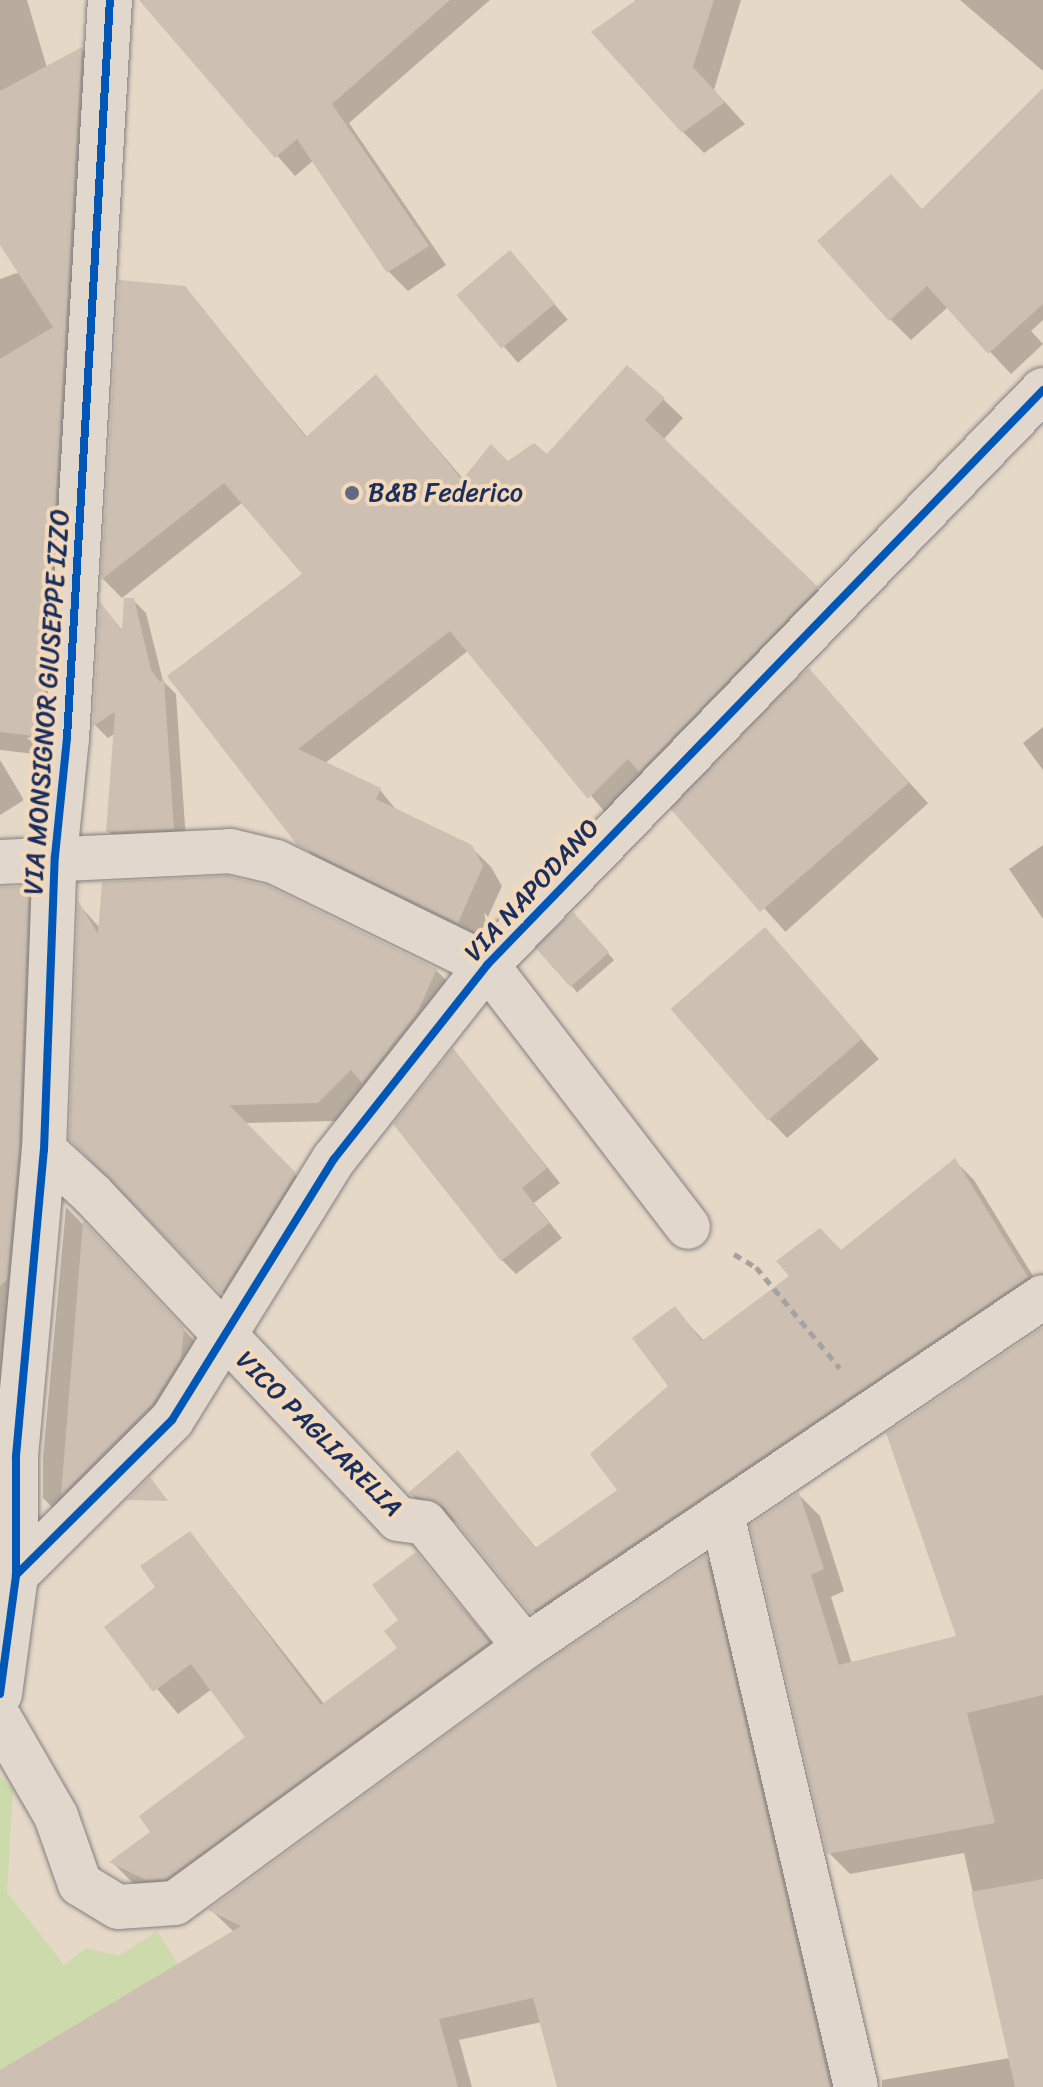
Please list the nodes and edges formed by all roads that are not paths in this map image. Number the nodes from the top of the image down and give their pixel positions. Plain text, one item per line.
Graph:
1 (110, 0) edge
2 (1043, 390) edge
3 (55, 856) junction
4 (0, 862) edge
5 (487, 965) junction
6 (44, 1150) junction
7 (688, 1227) road end
8 (1043, 1297) edge
9 (16, 1312) edge
10 (225, 1339) junction
11 (722, 1514) junction
12 (16, 1575) junction
13 (525, 1647) junction
14 (0, 1694) edge
15 (0, 1719) edge
16 (856, 2087) edge

1 - 3 street, VIA MONSIGNOR GIUSEPPE IZZO
2 - 5 street, VIA NAPODANO
3 - 4 street, VIA NAPODANO
3 - 5 street, VIA NAPODANO
3 - 6 street, VIA MONSIGNOR GIUSEPPE IZZO
5 - 7 street, VIA NAPODANO
5 - 10 street, VIA NAPODANO
6 - 9 street, VIA MONSIGNOR GIUSEPPE IZZO
6 - 10 street, VICO PAGLIARELIA
8 - 11 street
9 - 12 street, VIA MONSIGNOR GIUSEPPE IZZO
10 - 12 street, VIA NAPODANO
10 - 13 street, VICO PAGLIARELIA
11 - 13 street
11 - 16 street
12 - 14 street, VIA MONSIGNOR GIUSEPPE IZZO
13 - 15 street

